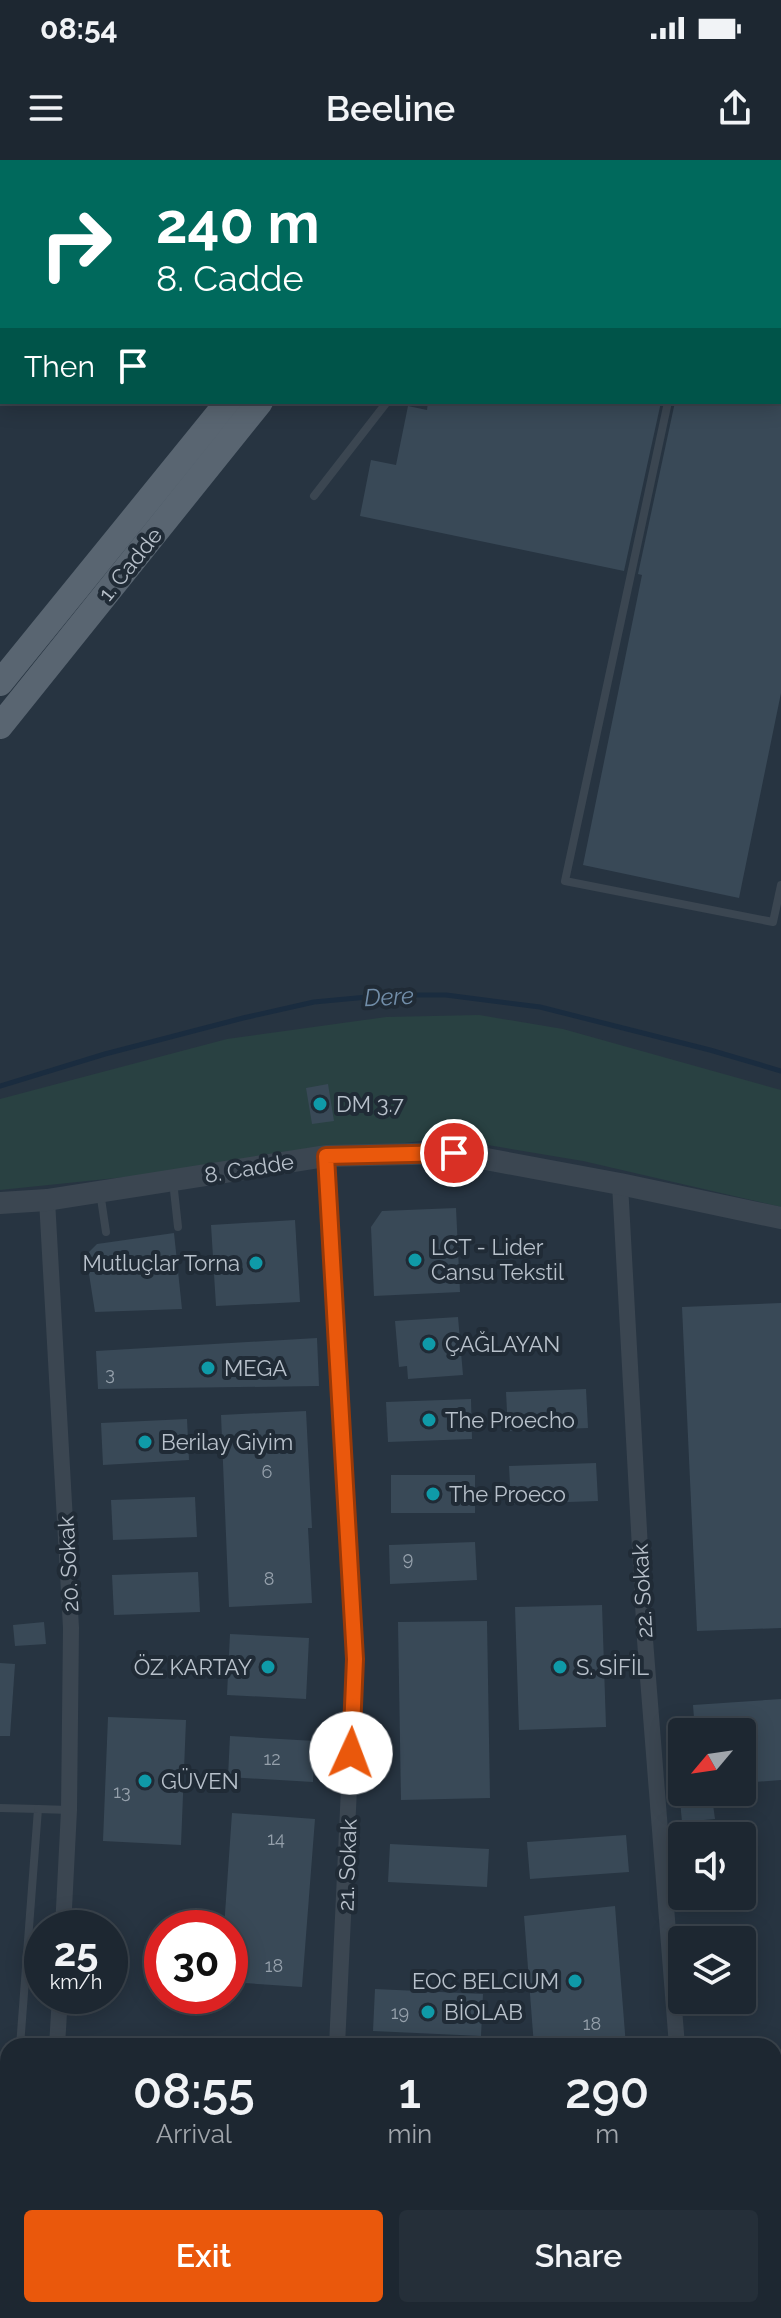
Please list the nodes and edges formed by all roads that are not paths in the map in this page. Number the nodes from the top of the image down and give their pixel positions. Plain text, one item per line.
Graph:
1 (226, 404) edge
2 (258, 404) edge
3 (385, 404) edge
4 (668, 404) edge
5 (314, 496) dead end
6 (0, 683) edge
7 (0, 726) edge
8 (781, 885) edge
9 (326, 1156) junction
10 (173, 1180) junction
11 (620, 1184) junction
12 (100, 1192) junction
13 (47, 1200) junction
14 (0, 1203) edge
15 (781, 1218) edge
16 (178, 1227) dead end
17 (106, 1232) dead end
18 (0, 1808) edge
19 (38, 1809) junction
20 (69, 1810) junction
21 (64, 1910) edge
22 (59, 2014) edge
23 (21, 2038) edge
24 (57, 2038) edge
25 (337, 2038) edge
26 (676, 2038) edge

1 - 6 main road, 1. Cadde
2 - 7 main road, 1. Cadde
3 - 5 lane
4 - 8 lane
9 - 10 street, 8. Cadde
9 - 11 street, 8. Cadde
9 - 25 street, 21. Sokak
10 - 12 street, 8. Cadde
10 - 16 lane
11 - 15 street, 8. Cadde
11 - 26 street, 22. Sokak
12 - 13 street, 8. Cadde
12 - 17 lane
13 - 14 street, 8. Cadde
13 - 20 street, 20. Sokak
18 - 19 lane
19 - 20 lane
19 - 23 lane
20 - 21 street, 20. Sokak
22 - 24 street

